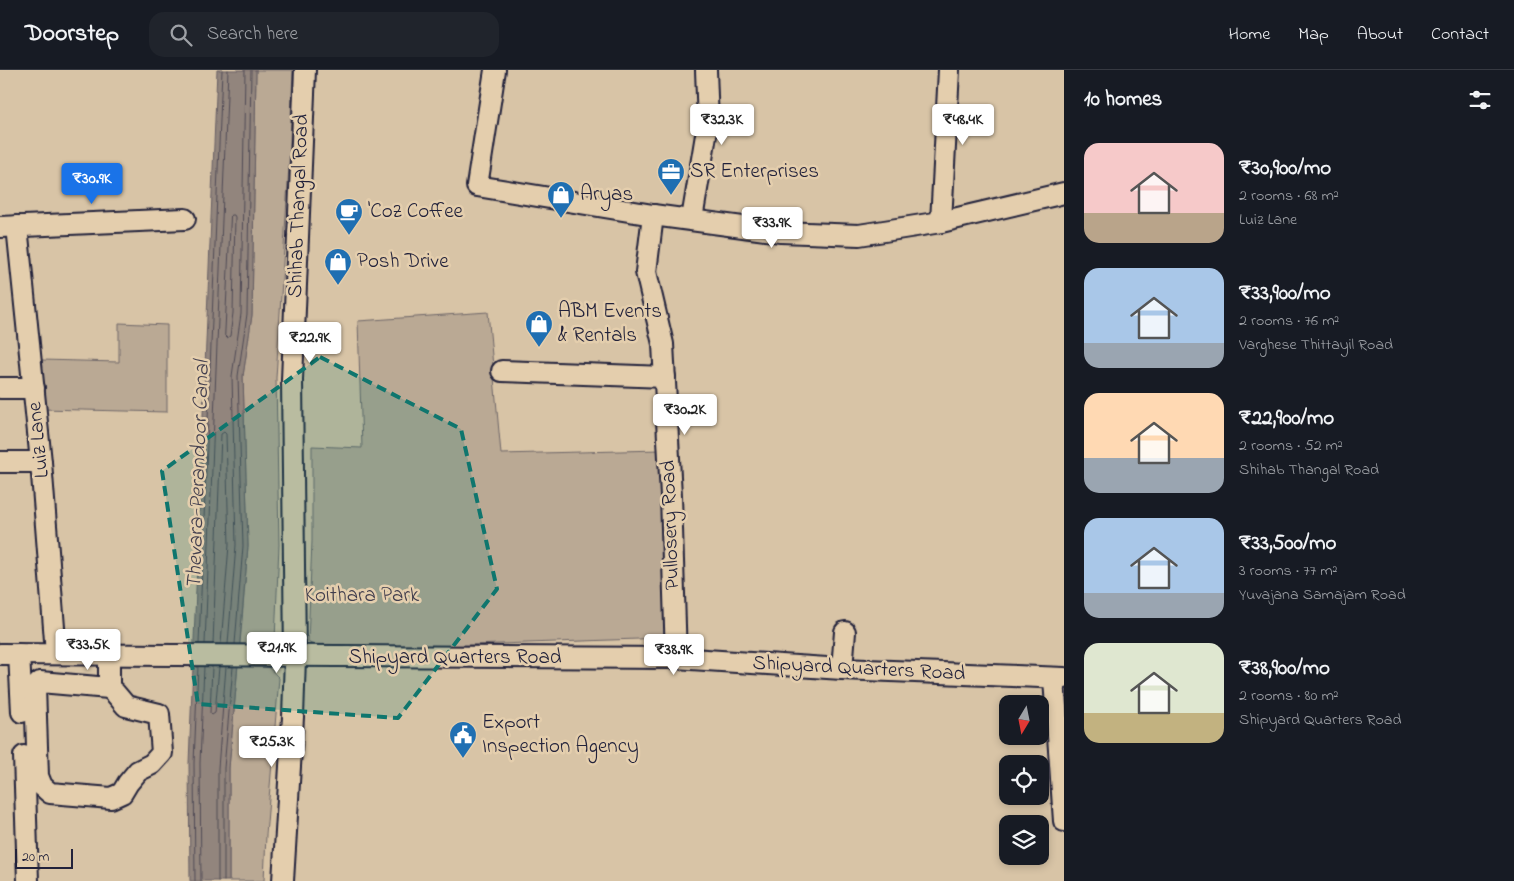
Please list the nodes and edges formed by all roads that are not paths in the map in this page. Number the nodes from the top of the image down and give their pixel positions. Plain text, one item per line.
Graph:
1 (305, 70) edge
2 (495, 70) edge
3 (706, 70) edge
4 (949, 70) edge
5 (1064, 193) edge
6 (653, 215) junction
7 (185, 219) dead end
8 (692, 219) junction
9 (941, 222) junction
10 (8, 227) edge
11 (502, 371) dead end
12 (664, 377) junction
13 (0, 388) edge
14 (34, 388) junction
15 (0, 462) edge
16 (42, 462) junction
17 (845, 632) dead end
18 (56, 653) junction
19 (10, 654) edge
20 (109, 654) junction
21 (294, 657) junction
22 (676, 658) junction
23 (842, 669) junction
24 (1059, 679) edge
25 (108, 688) junction
26 (1064, 820) edge
27 (28, 881) edge
28 (283, 881) edge

1 - 21 street, Shihab Thangal Road
2 - 6 street
3 - 8 street
4 - 9 street
5 - 9 street
6 - 8 street
6 - 12 street, Pullosery Road
7 - 10 street
8 - 9 street
10 - 14 street, Luiz Lane
11 - 12 street
12 - 22 street, Pullosery Road
13 - 14 street
14 - 16 street, Luiz Lane
15 - 16 street
16 - 18 street, Luiz Lane
17 - 23 street
18 - 19 street, Shipyard Quarters Road
18 - 20 street, Shipyard Quarters Road
19 - 27 street
20 - 21 street, Shipyard Quarters Road
20 - 25 street
21 - 22 street, Shipyard Quarters Road
21 - 28 street, Shihab Thangal Road
22 - 23 street, Shipyard Quarters Road
23 - 24 street, Shipyard Quarters Road
24 - 26 street
25 - 25 street

